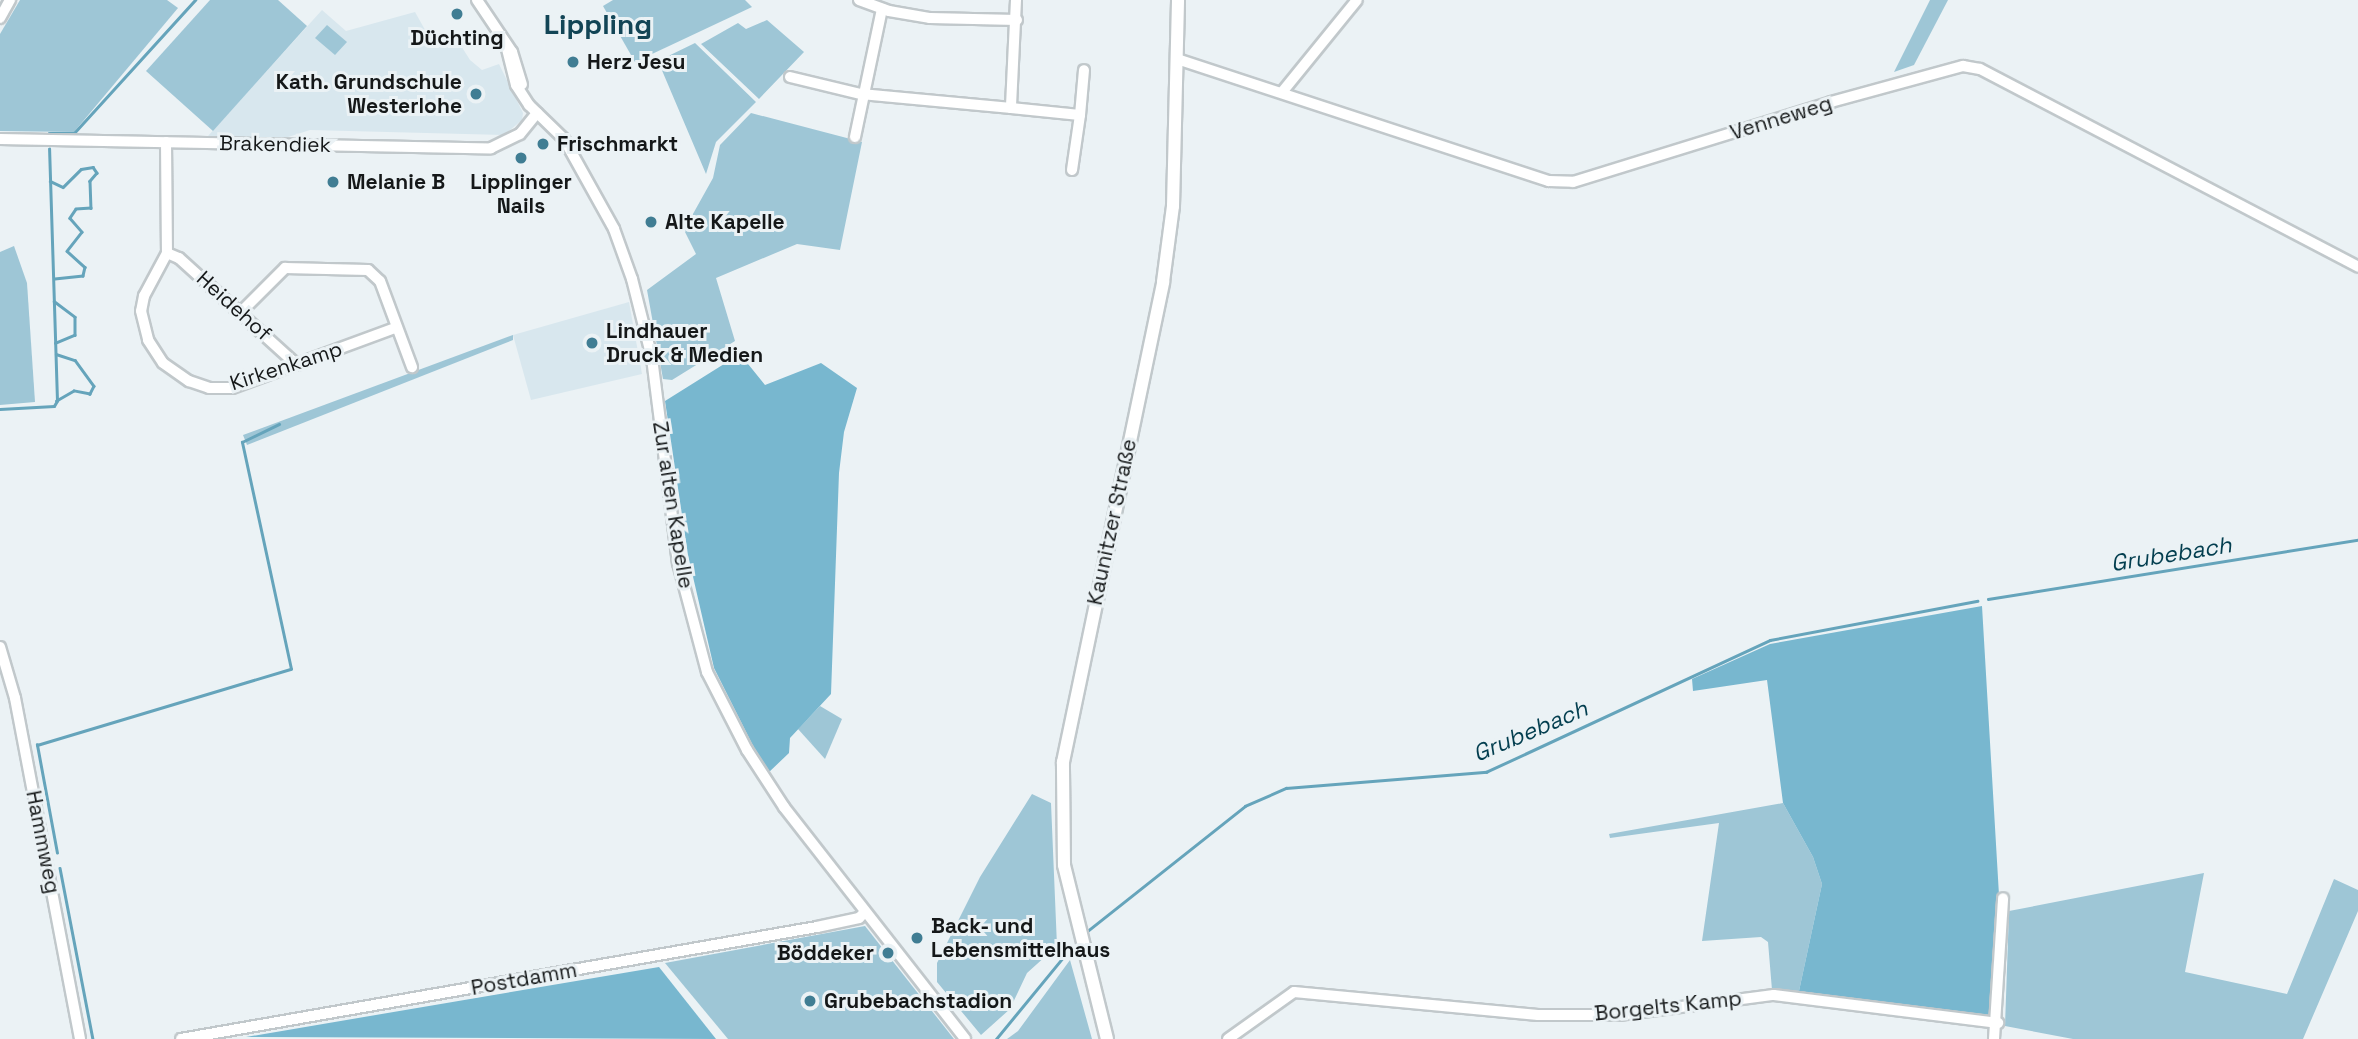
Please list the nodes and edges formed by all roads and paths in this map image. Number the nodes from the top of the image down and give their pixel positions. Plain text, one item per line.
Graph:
1 (10, 0) edge
2 (477, 0) edge
3 (859, 0) edge
4 (1016, 0) edge
5 (1178, 0) edge
6 (1357, 0) edge
7 (882, 9) junction
8 (0, 18) edge
9 (1017, 20) junction
10 (1177, 59) junction
11 (1084, 70) dead end
12 (790, 78) dead end
13 (1283, 91) junction
14 (861, 94) junction
15 (1011, 108) junction
16 (537, 113) junction
17 (1080, 115) junction
18 (855, 137) dead end
19 (0, 139) edge
20 (166, 142) junction
21 (1072, 170) dead end
22 (167, 253) junction
23 (2358, 267) edge
24 (242, 311) junction
25 (395, 328) junction
26 (411, 363) dead end
27 (298, 365) junction
28 (0, 647) edge
29 (2003, 898) dead end
30 (865, 912) junction
31 (1997, 1023) junction
32 (80, 1039) edge
33 (181, 1039) edge
34 (965, 1039) edge
35 (1107, 1039) edge
36 (1228, 1039) edge
37 (1994, 1039) edge

1 - 8 street
2 - 16 street, Zur alten Kapelle
3 - 7 street
4 - 9 street
5 - 10 main road, Kaunitzer Straße
6 - 13 street
7 - 9 street
7 - 14 street
9 - 15 street
10 - 13 street, Venneweg
10 - 35 main road, Kaunitzer Straße
11 - 17 street
12 - 14 street
13 - 23 street, Venneweg
14 - 15 street
14 - 18 street
15 - 17 street
16 - 20 street, Brakendiek
16 - 30 street, Zur alten Kapelle
17 - 21 street
19 - 20 street, Brakendiek
20 - 22 street, Kirkenkamp
22 - 24 street, Heidehof
22 - 27 street, Kirkenkamp
24 - 25 street
24 - 27 street, Heidehof
25 - 26 street
25 - 27 street, Kirkenkamp
28 - 32 street, Hammweg
29 - 31 street
30 - 33 street, Postdamm
30 - 34 street, Zur alten Kapelle
31 - 36 street, Borgelts Kamp
31 - 37 street

